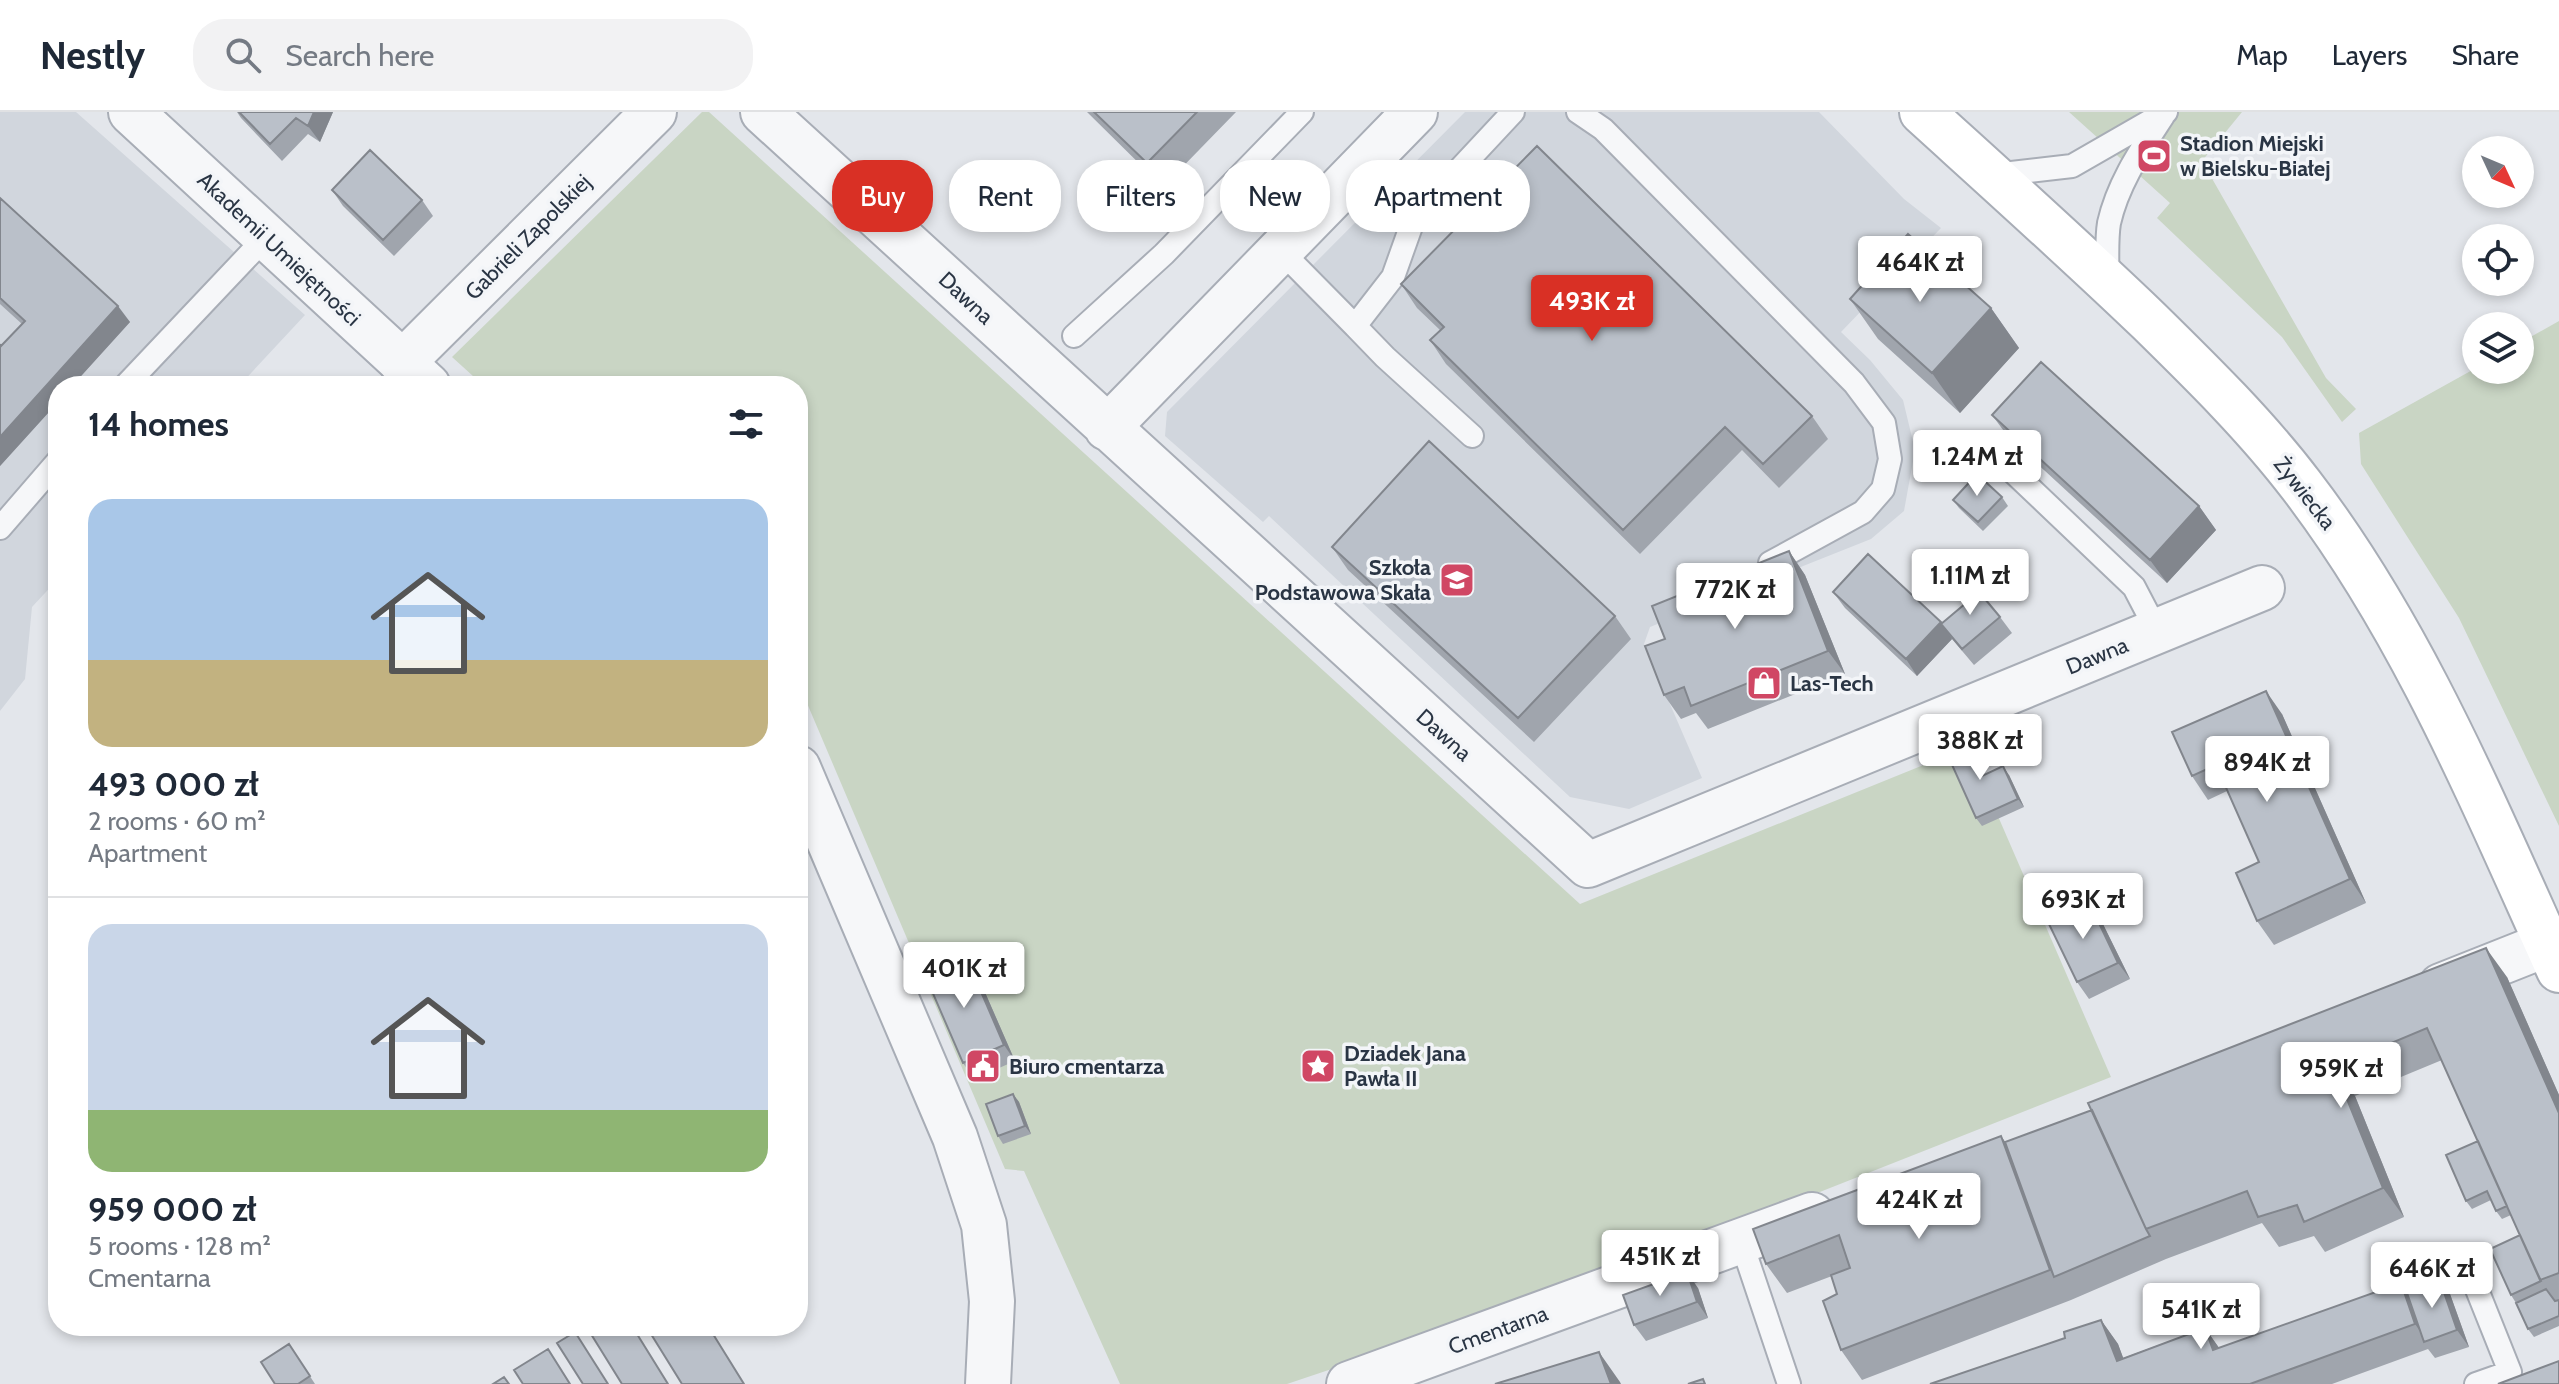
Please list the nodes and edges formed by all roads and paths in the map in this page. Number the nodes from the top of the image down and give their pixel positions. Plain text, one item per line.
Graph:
1 (131, 112) edge
2 (654, 112) edge
3 (763, 112) edge
4 (1302, 112) edge
5 (1415, 112) edge
6 (1513, 112) edge
7 (1578, 112) edge
8 (1922, 112) edge
9 (2166, 112) edge
10 (1991, 175) junction
11 (266, 237) junction
12 (1280, 250) junction
13 (2107, 281) junction
14 (1355, 326) junction
15 (1074, 336) dead end
16 (415, 374) edge
17 (134, 376) edge
18 (1107, 428) junction
19 (1472, 436) dead end
20 (2010, 469) dead end
21 (48, 473) edge
22 (0, 528) edge
23 (1770, 563) edge
24 (2262, 588) dead end
25 (2157, 631) junction
26 (808, 792) edge
27 (2553, 957) edge
28 (2398, 1001) edge
29 (1853, 1201) edge
30 (1741, 1241) junction
31 (2464, 1257) dead end
32 (988, 1384) edge
33 (1349, 1384) edge
34 (1789, 1384) edge
35 (2476, 1384) edge

1 - 11 street, Akademii Umiejętności
2 - 16 street, Gabrieli Zapolskiej
3 - 18 street, Dawna
4 - 15 lane
5 - 12 street
6 - 14 lane
7 - 23 lane
8 - 10 main road, Żywiecka
9 - 10 lane
9 - 13 lane
10 - 13 main road, Żywiecka
11 - 16 street, Akademii Umiejętności
11 - 17 lane
12 - 14 lane
12 - 18 street
13 - 27 main road, Żywiecka
14 - 19 lane
18 - 25 street, Dawna
20 - 25 lane
21 - 22 lane
24 - 25 street, Dawna
26 - 32 street
27 - 28 street
29 - 30 street, Cmentarna
30 - 33 street, Cmentarna
30 - 34 lane
31 - 35 lane

